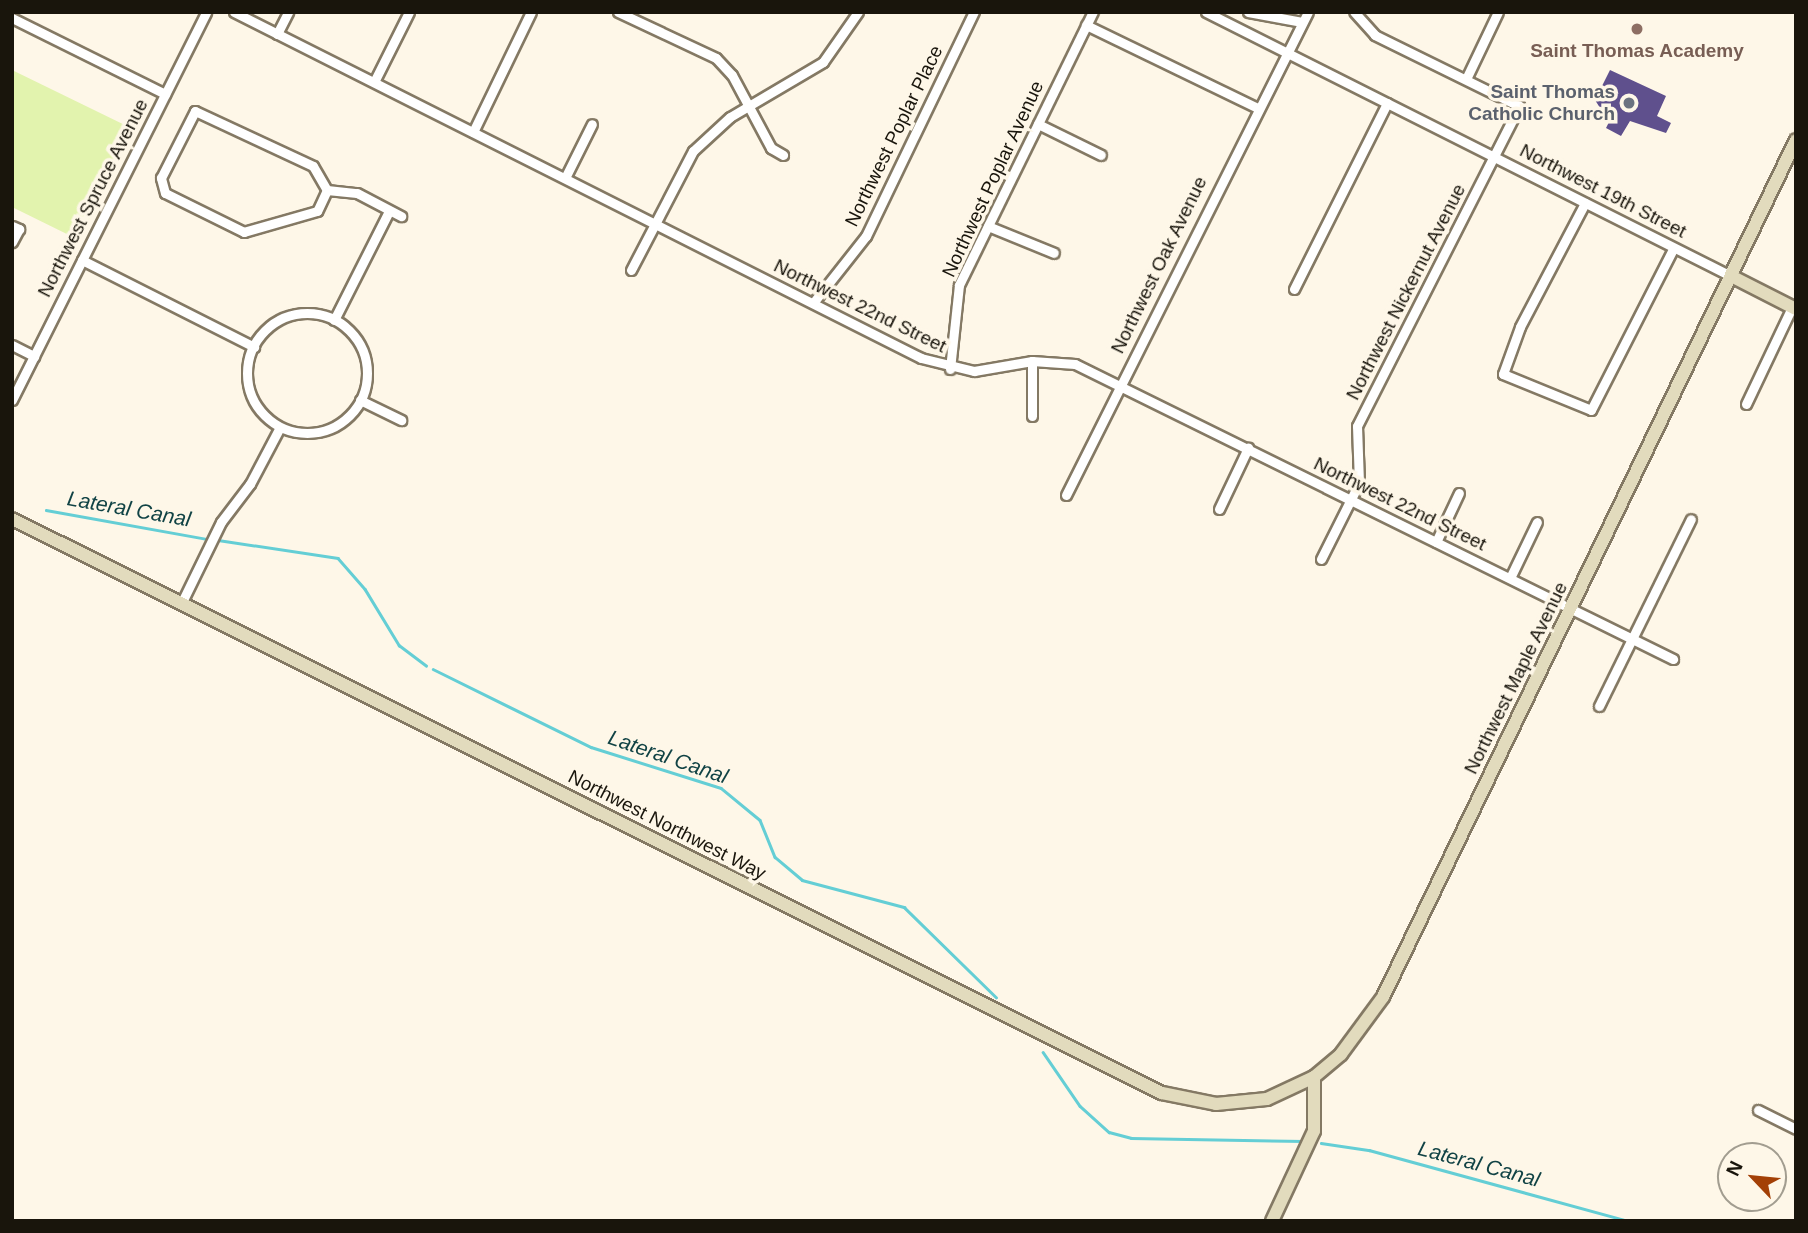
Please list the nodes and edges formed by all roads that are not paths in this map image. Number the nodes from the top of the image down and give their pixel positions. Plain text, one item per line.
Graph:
1 (206, 12) edge
2 (234, 12) edge
3 (288, 12) edge
4 (409, 12) edge
5 (531, 12) edge
6 (618, 12) edge
7 (858, 12) edge
8 (974, 12) edge
9 (1093, 12) edge
10 (1206, 12) edge
11 (1248, 12) edge
12 (1308, 12) edge
13 (1354, 12) edge
14 (1498, 12) edge
15 (12, 18) edge
16 (1302, 22) junction
17 (1086, 25) junction
18 (277, 34) junction
19 (1288, 53) junction
20 (1466, 79) junction
21 (374, 82) junction
22 (165, 94) junction
23 (1387, 103) junction
24 (750, 106) junction
25 (1256, 107) junction
26 (592, 124) dead end
27 (1038, 124) junction
28 (472, 132) junction
29 (1796, 140) edge
30 (783, 155) dead end
31 (1101, 155) dead end
32 (1494, 158) junction
33 (565, 178) junction
34 (327, 190) junction
35 (1585, 203) junction
36 (389, 211) junction
37 (401, 216) dead end
38 (653, 223) junction
39 (988, 226) junction
40 (16, 227) edge
41 (12, 242) edge
42 (1673, 249) junction
43 (1054, 253) dead end
44 (82, 260) junction
45 (631, 270) dead end
46 (1731, 275) junction
47 (1294, 289) dead end
48 (813, 303) junction
49 (1794, 308) edge
50 (334, 320) junction
51 (12, 345) edge
52 (254, 347) junction
53 (34, 356) junction
54 (1032, 361) junction
55 (950, 369) junction
56 (1121, 384) junction
57 (12, 400) edge
58 (360, 400) junction
59 (1746, 404) dead end
60 (1032, 416) dead end
61 (401, 420) dead end
62 (280, 427) junction
63 (1248, 448) junction
64 (1459, 493) dead end
65 (1066, 495) dead end
66 (1350, 499) junction
67 (1219, 509) dead end
68 (12, 519) edge
69 (1690, 519) dead end
70 (1536, 522) dead end
71 (1436, 541) junction
72 (1321, 559) dead end
73 (1510, 578) junction
74 (181, 604) junction
75 (1572, 608) junction
76 (1632, 639) junction
77 (1673, 659) dead end
78 (1599, 706) dead end
79 (1314, 1077) junction
80 (1758, 1110) dead end
81 (1796, 1129) edge
82 (1272, 1221) edge

1 - 22 street, Northwest Spruce Avenue
2 - 18 street, Northwest 22nd Street
3 - 18 street
4 - 21 street
5 - 28 street
6 - 24 street
7 - 24 street
8 - 48 street, Northwest Poplar Place
9 - 17 street, Northwest Poplar Avenue
10 - 19 street, Northwest 19th Street
11 - 16 street
12 - 16 street, Northwest Oak Avenue
13 - 20 street
14 - 20 street
15 - 22 street
16 - 19 street, Northwest Oak Avenue
17 - 25 street
17 - 27 street, Northwest Poplar Avenue
18 - 21 street, Northwest 22nd Street
19 - 23 street, Northwest 19th Street
19 - 25 street, Northwest Oak Avenue
20 - 32 street, Northwest Nickernut Avenue
21 - 28 street, Northwest 22nd Street
22 - 44 street, Northwest Spruce Avenue
23 - 32 street, Northwest 19th Street
23 - 47 street
24 - 30 street
24 - 38 street
25 - 56 street, Northwest Oak Avenue
26 - 33 street
27 - 31 street
27 - 39 street, Northwest Poplar Avenue
28 - 33 street, Northwest 22nd Street
29 - 46 street, Northwest Maple Avenue
32 - 35 street, Northwest 19th Street
32 - 66 street, Northwest Nickernut Avenue
33 - 38 street, Northwest 22nd Street
34 - 34 street
34 - 36 street
35 - 42 street, Northwest 19th Street
35 - 42 street
36 - 37 street
36 - 50 street
38 - 45 street
38 - 48 street, Northwest 22nd Street
39 - 43 street
39 - 55 street, Northwest Poplar Avenue
40 - 41 street
42 - 46 street, Northwest 19th Street
44 - 52 street
44 - 53 street, Northwest Spruce Avenue
46 - 49 street, Northwest 19th Street
46 - 75 street, Northwest Maple Avenue
48 - 55 street, Northwest 22nd Street
49 - 59 street
50 - 52 street
50 - 58 street
51 - 53 street
52 - 62 street
53 - 57 street, Northwest Spruce Avenue
54 - 55 street, Northwest 22nd Street
54 - 56 street, Northwest 22nd Street
54 - 60 street
56 - 63 street, Northwest 22nd Street
56 - 65 street, Northwest Oak Avenue
58 - 61 street
58 - 62 street
62 - 74 street
63 - 66 street, Northwest 22nd Street
63 - 67 street
64 - 71 street
66 - 71 street, Northwest 22nd Street
66 - 72 street, Northwest Nickernut Avenue
68 - 74 street, Northwest Northwest Way
69 - 76 street
70 - 73 street
71 - 73 street, Northwest 22nd Street
73 - 75 street, Northwest 22nd Street
74 - 79 street, Northwest Northwest Way
75 - 76 street, Northwest 22nd Street
75 - 79 street, Northwest Maple Avenue
76 - 77 street, Northwest 22nd Street
76 - 78 street
79 - 82 street
80 - 81 street

